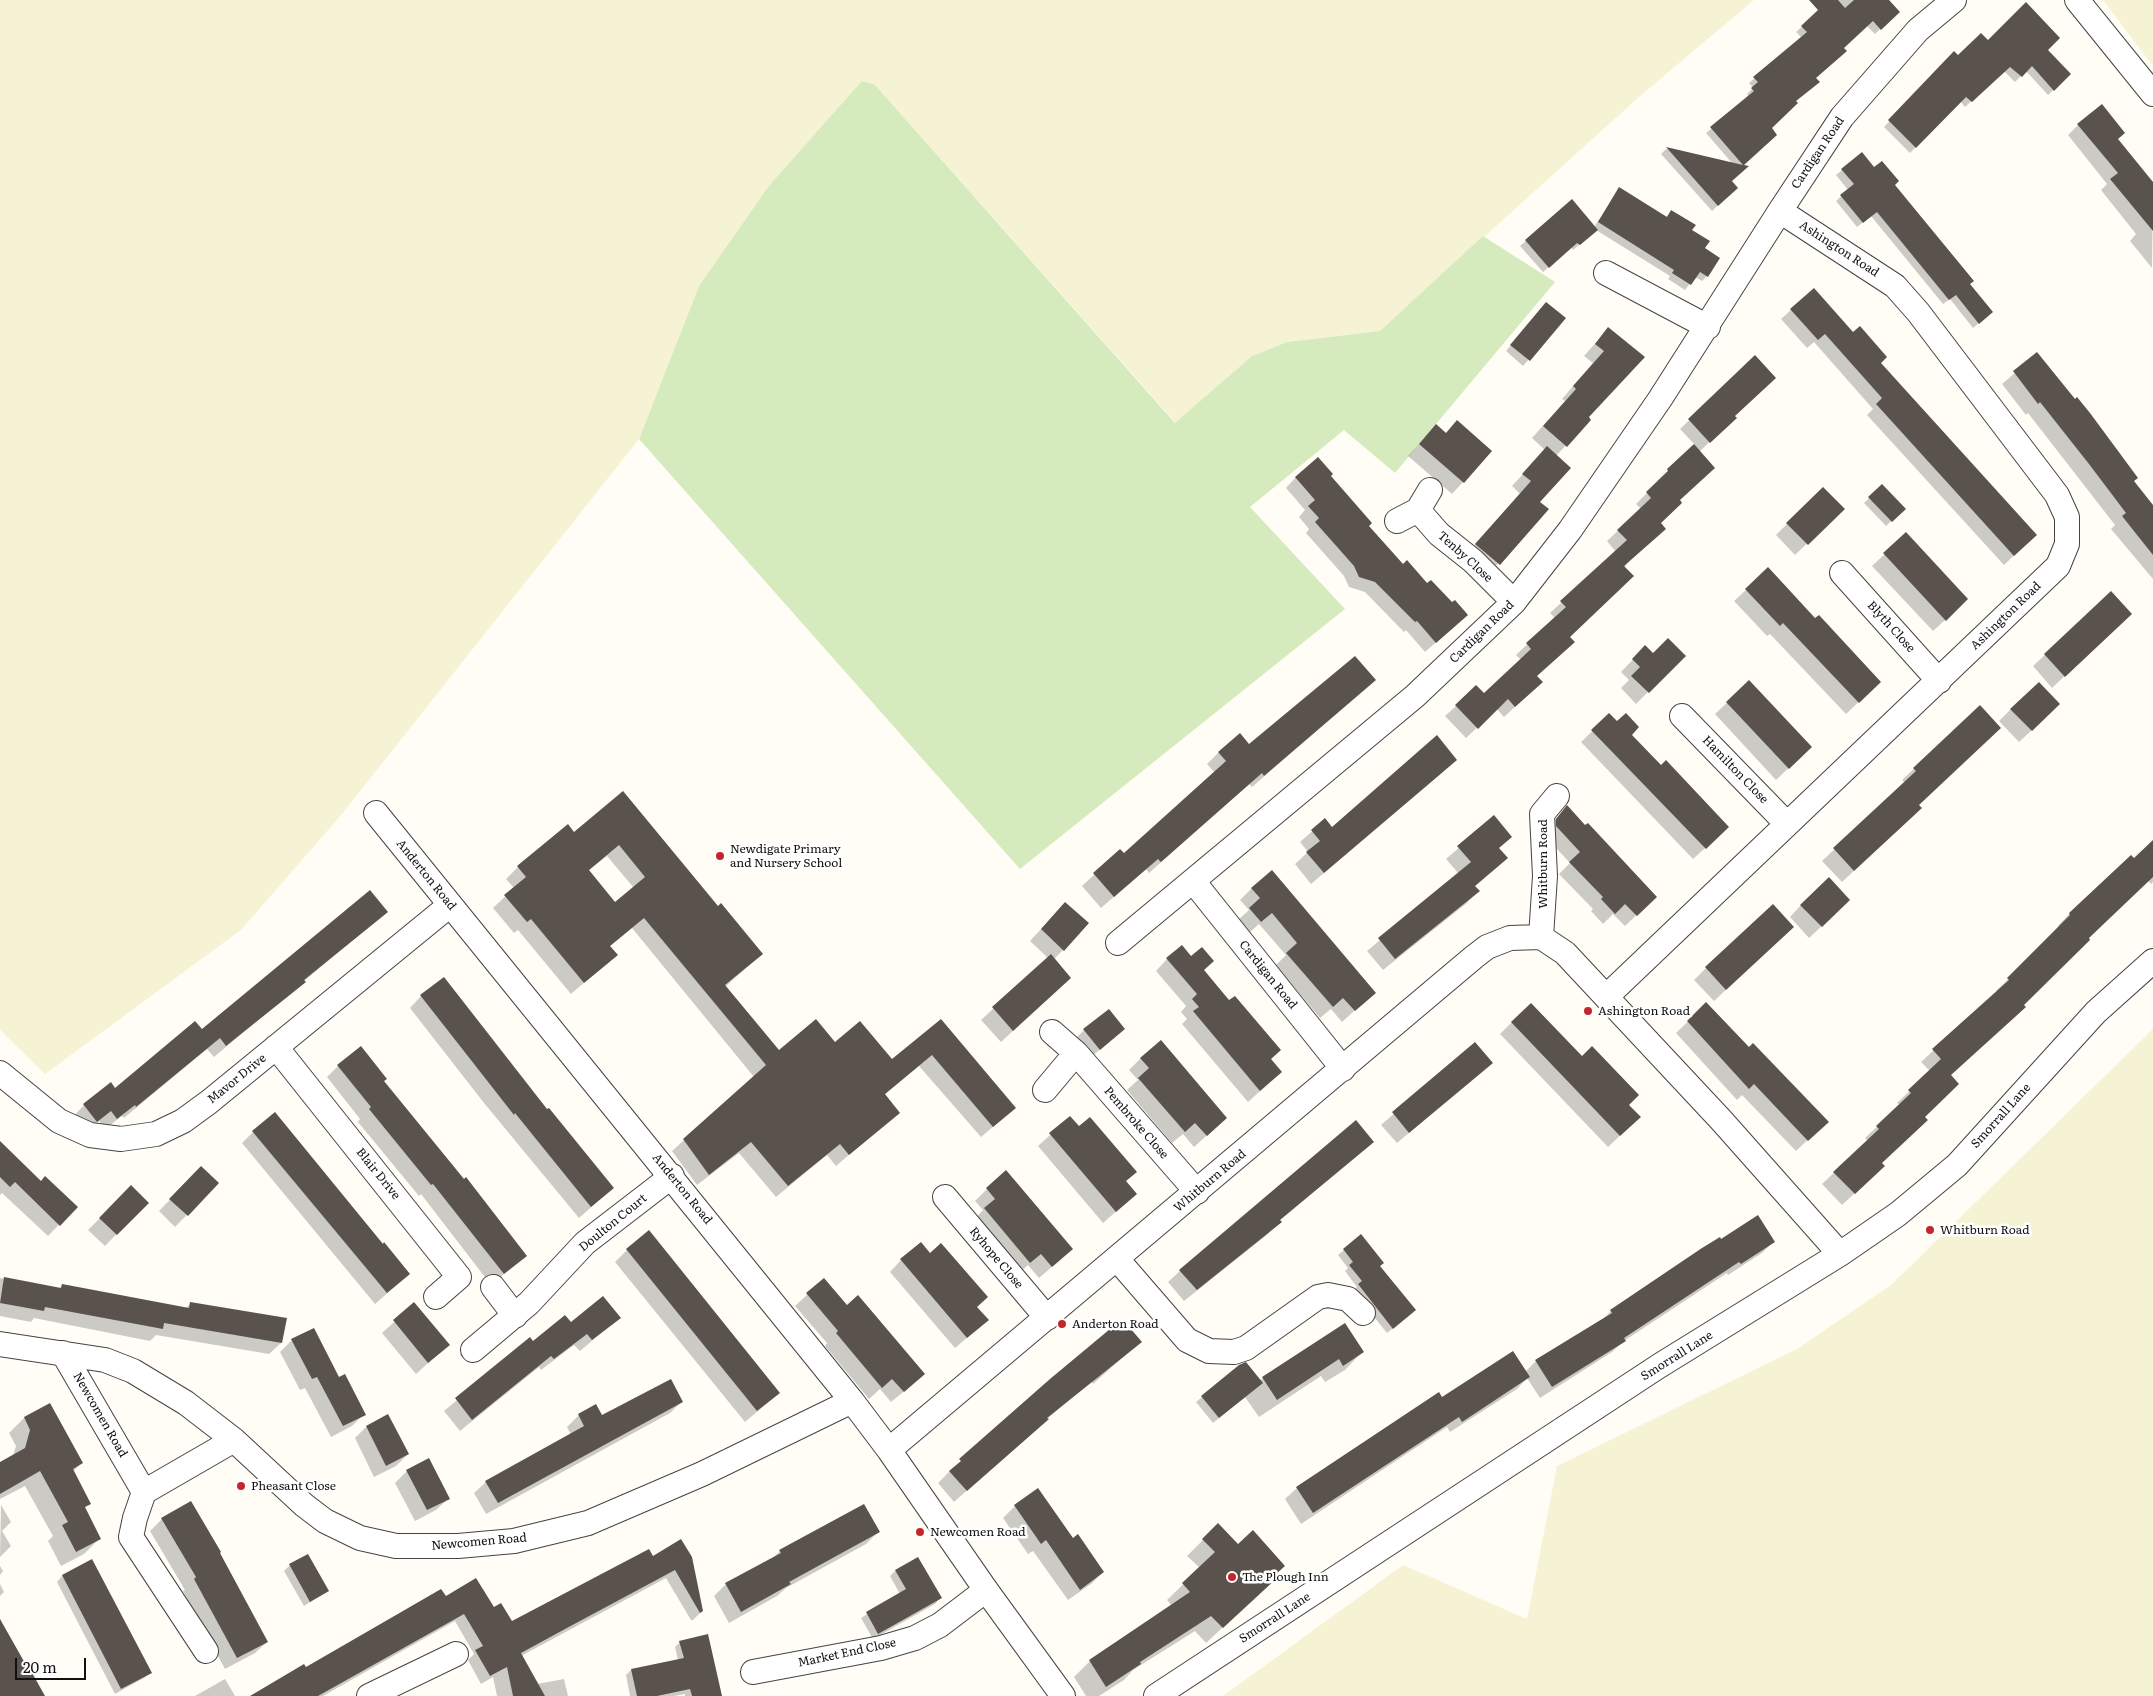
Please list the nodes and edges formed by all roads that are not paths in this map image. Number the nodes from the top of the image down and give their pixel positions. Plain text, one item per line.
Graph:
1 (1954, 0) edge
2 (2077, 0) edge
3 (2153, 94) edge
4 (1780, 210) junction
5 (1606, 273) dead end
6 (1708, 327) junction
7 (1430, 490) dead end
8 (1842, 573) dead end
9 (1514, 602) junction
10 (1939, 681) junction
11 (1682, 716) dead end
12 (1557, 796) dead end
13 (376, 813) dead end
14 (1787, 824) junction
15 (1193, 881) junction
16 (450, 905) junction
17 (1541, 937) junction
18 (1118, 942) dead end
19 (2153, 961) edge
20 (1607, 996) junction
21 (1052, 1032) dead end
22 (276, 1047) junction
23 (1076, 1053) junction
24 (1343, 1069) junction
25 (0, 1073) edge
26 (1046, 1090) dead end
27 (672, 1176) junction
28 (1197, 1192) junction
29 (945, 1197) dead end
30 (1840, 1254) junction
31 (1117, 1259) junction
32 (492, 1287) dead end
33 (436, 1298) dead end
34 (1362, 1313) dead end
35 (515, 1316) junction
36 (1046, 1318) junction
37 (0, 1344) edge
38 (473, 1350) dead end
39 (63, 1353) junction
40 (852, 1401) junction
41 (234, 1440) junction
42 (889, 1450) junction
43 (144, 1492) junction
44 (986, 1590) junction
45 (206, 1651) dead end
46 (456, 1654) dead end
47 (753, 1672) dead end
48 (369, 1696) edge
49 (1063, 1696) edge
50 (1156, 1696) edge

1 - 4 street, Cardigan Road
2 - 3 street
4 - 6 street, Cardigan Road
4 - 10 street, Ashington Road
5 - 6 street
6 - 9 street, Cardigan Road
7 - 9 street, Tenby Close
8 - 10 street, Blyth Close
9 - 15 street, Cardigan Road
10 - 14 street, Ashington Road
11 - 14 street, Hamilton Close
12 - 17 street, Whitburn Road
13 - 16 street, Anderton Road
14 - 20 street, Ashington Road
15 - 18 street, Cardigan Road
15 - 24 street, Cardigan Road
16 - 22 street, Mavor Drive
16 - 27 street, Anderton Road
17 - 20 street
17 - 24 street, Whitburn Road
19 - 30 street, Smorrall Lane
20 - 30 street
21 - 23 street, Pembroke Close
22 - 25 street, Mavor Drive
22 - 33 street, Blair Drive
23 - 26 street
23 - 28 street, Pembroke Close
24 - 28 street, Whitburn Road
27 - 35 street, Doulton Court
27 - 40 street, Anderton Road
28 - 31 street, Whitburn Road
29 - 36 street, Ryhope Close
30 - 50 street, Smorrall Lane
31 - 34 street
31 - 36 street, Whitburn Road
32 - 35 street
35 - 38 street, Doulton Court
36 - 42 street, Whitburn Road
37 - 39 street, Newcomen Road
39 - 41 street, Newcomen Road
39 - 43 street, Newcomen Road
40 - 41 street, Newcomen Road
40 - 42 street, Anderton Road
41 - 43 street
42 - 44 street, Anderton Road
43 - 45 street
44 - 47 street, Market End Close
44 - 49 street, Anderton Road
46 - 48 street

